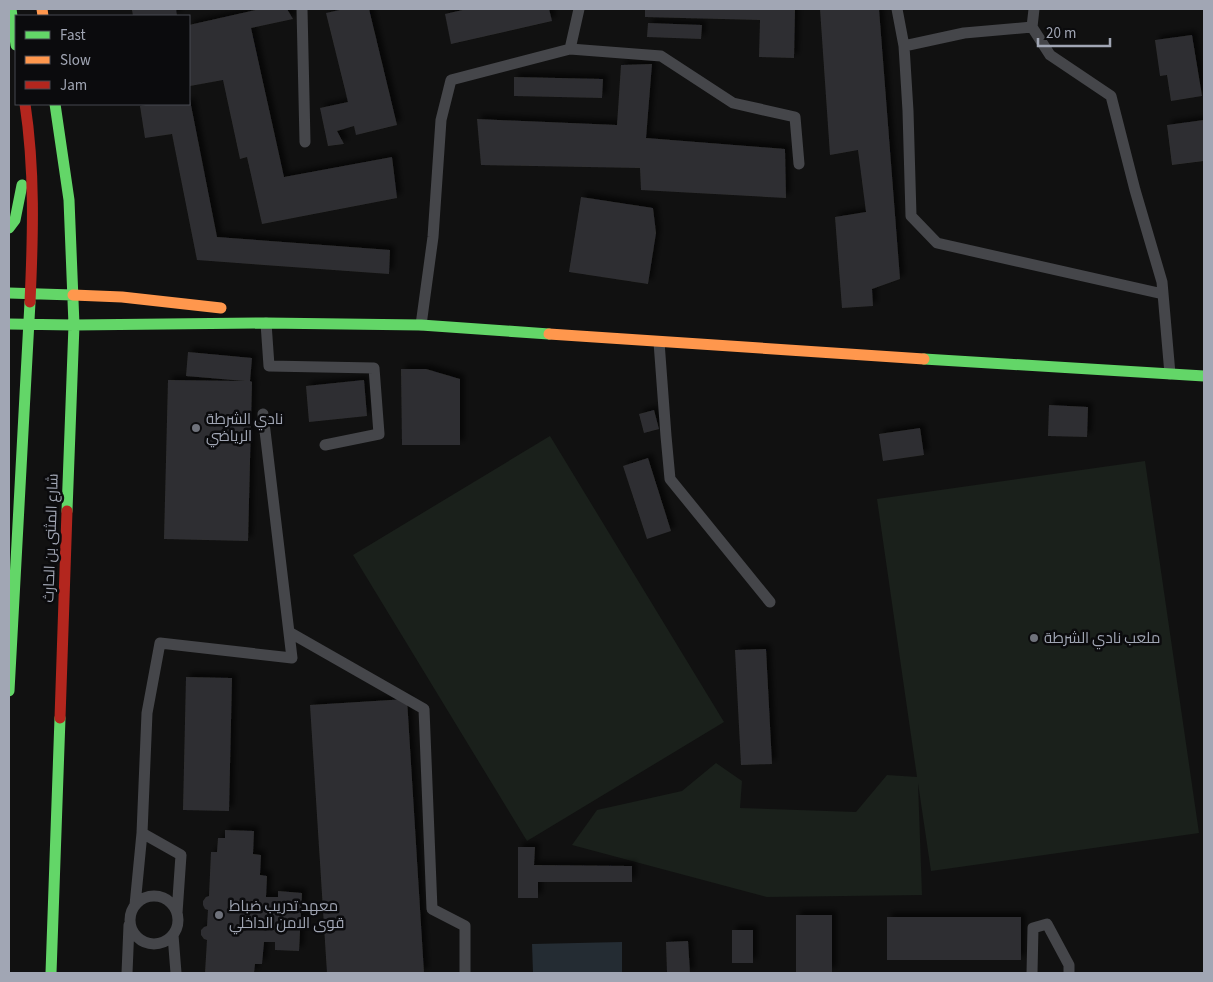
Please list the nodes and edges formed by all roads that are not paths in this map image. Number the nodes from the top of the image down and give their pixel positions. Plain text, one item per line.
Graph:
1 (11, 9) edge
2 (302, 9) edge
3 (579, 9) edge
4 (897, 9) edge
5 (1034, 9) edge
6 (1032, 28) junction
7 (15, 38) edge
8 (904, 46) junction
9 (570, 49) junction
10 (25, 105) edge
11 (55, 105) edge
12 (30, 137) junction
13 (305, 142) dead end
14 (800, 164) dead end
15 (9, 228) edge
16 (9, 293) edge
17 (29, 294) junction
18 (1164, 294) junction
19 (73, 295) junction
20 (228, 309) dead end
21 (256, 312) dead end
22 (266, 323) junction
23 (9, 324) edge
24 (29, 324) junction
25 (352, 324) junction
26 (74, 325) junction
27 (421, 325) junction
28 (659, 342) junction
29 (1170, 374) junction
30 (1204, 376) edge
31 (263, 414) dead end
32 (325, 444) dead end
33 (770, 602) dead end
34 (289, 632) junction
35 (9, 691) edge
36 (142, 833) junction
37 (135, 905) junction
38 (177, 913) junction
39 (129, 919) junction
40 (173, 935) junction
41 (52, 960) junction
42 (51, 973) edge
43 (57, 973) edge
44 (127, 973) edge
45 (176, 973) edge
46 (465, 973) edge
47 (1032, 973) edge
48 (1069, 973) edge

1 - 7 main road
2 - 13 lane
3 - 9 lane
4 - 8 lane
5 - 6 lane
6 - 8 lane
6 - 18 lane
8 - 18 lane
9 - 14 lane
9 - 27 lane
10 - 12 main road
11 - 19 main road, شارع المثنى بن الحارث
12 - 15 main road
12 - 17 main road
16 - 17 main road
17 - 19 main road
17 - 24 main road
18 - 29 lane
19 - 20 main road
19 - 26 main road, شارع المثنى بن الحارث
21 - 25 main road
22 - 25 main road
22 - 26 main road
22 - 32 lane
23 - 24 main road
24 - 26 main road
24 - 35 main road
25 - 27 main road
26 - 41 main road, شارع المثنى بن الحارث
27 - 28 main road
28 - 29 main road
28 - 33 lane
29 - 30 main road
31 - 34 lane
34 - 36 lane
34 - 46 lane
36 - 37 lane
36 - 38 lane
37 - 38 lane
37 - 39 lane
38 - 40 lane
39 - 40 lane
39 - 44 lane
40 - 45 lane
41 - 42 main road, شارع المثنى بن الحارث
41 - 43 lane
47 - 48 lane

